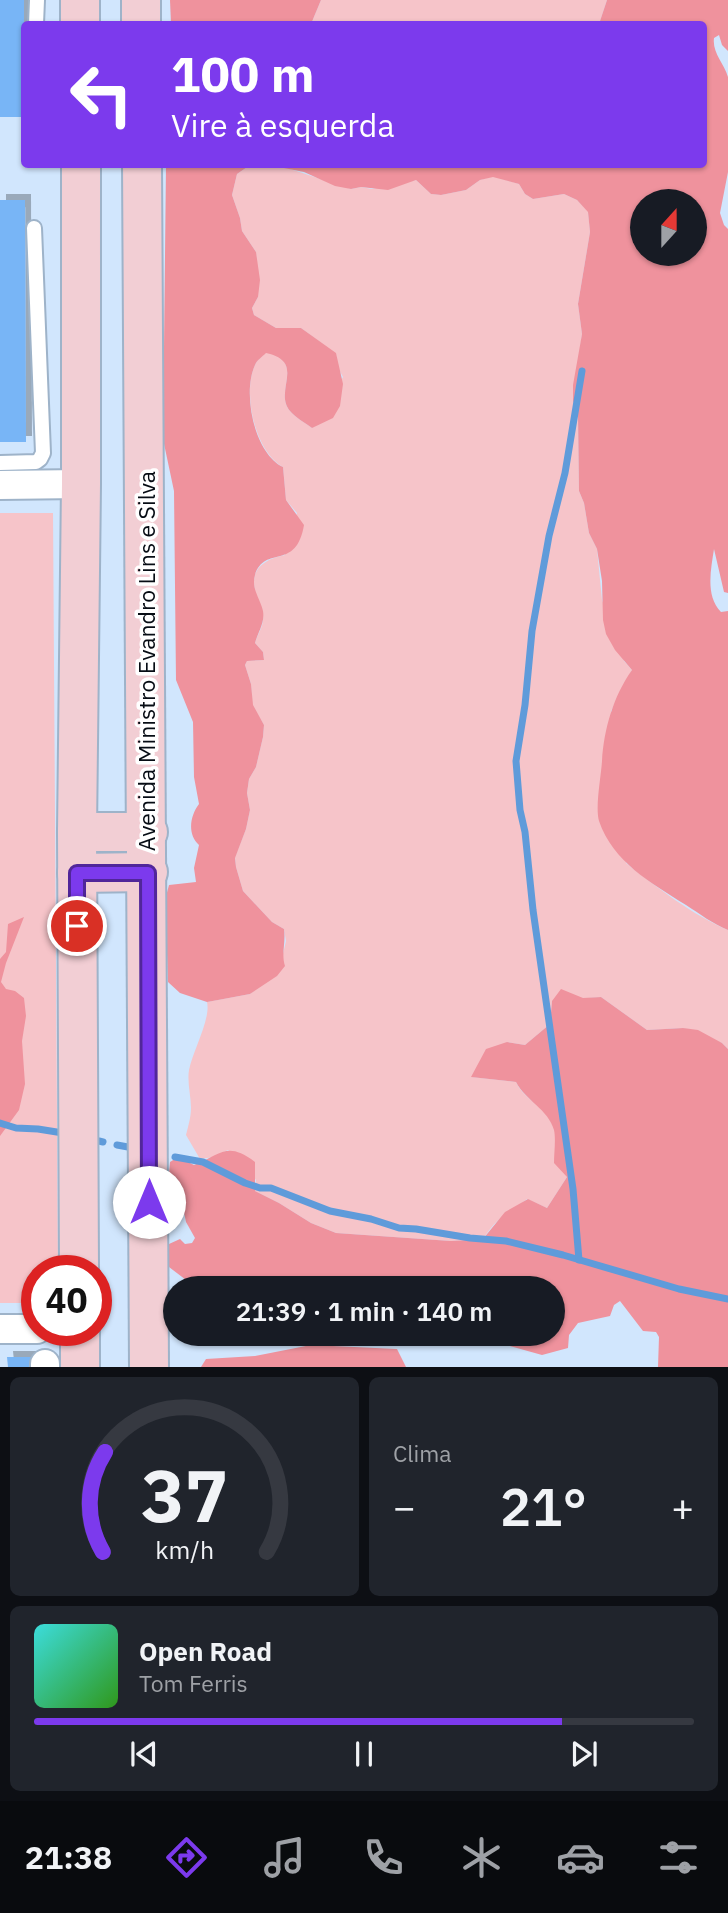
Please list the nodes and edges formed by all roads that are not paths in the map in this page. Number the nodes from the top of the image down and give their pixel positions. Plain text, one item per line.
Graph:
1 (37, 0) edge
2 (80, 0) edge
3 (141, 0) edge
4 (36, 21) edge
5 (80, 21) edge
6 (141, 21) edge
7 (81, 168) edge
8 (142, 168) edge
9 (34, 228) dead end
10 (0, 463) edge
11 (81, 484) junction
12 (0, 485) edge
13 (77, 832) junction
14 (148, 832) junction
15 (77, 873) junction
16 (148, 873) junction
17 (79, 1255) edge
18 (0, 1329) edge
19 (21, 1329) edge
20 (69, 1346) edge
21 (56, 1366) edge
22 (149, 1367) edge

1 - 4 lane
2 - 5 street
3 - 6 street
7 - 11 street
8 - 14 street, Avenida Ministro Evandro Lins e Silva
9 - 10 lane
11 - 12 street
11 - 13 street
13 - 14 street
13 - 15 street
14 - 16 street, Avenida Ministro Evandro Lins e Silva
15 - 16 street
15 - 17 street
16 - 22 street, Avenida Ministro Evandro Lins e Silva
18 - 19 street
20 - 21 street

